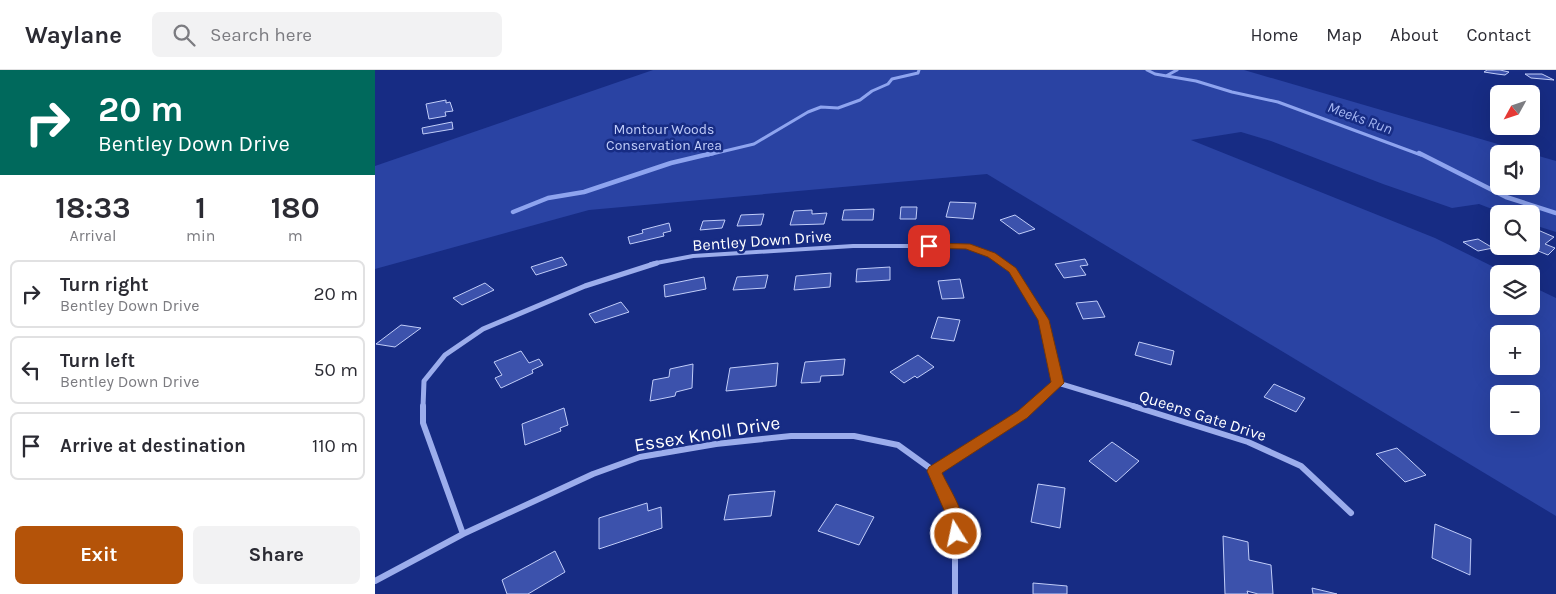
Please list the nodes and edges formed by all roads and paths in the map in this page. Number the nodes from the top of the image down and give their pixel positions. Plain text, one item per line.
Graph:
1 (1058, 383) junction
2 (934, 471) junction
3 (1351, 513) dead end
4 (463, 534) junction
5 (375, 581) edge
6 (955, 594) edge

1 - 2 street
1 - 3 street, Queens Gate Drive
1 - 4 street, Bentley Down Drive
2 - 4 street, Essex Knoll Drive
2 - 6 street
4 - 5 street, Essex Knoll Drive

